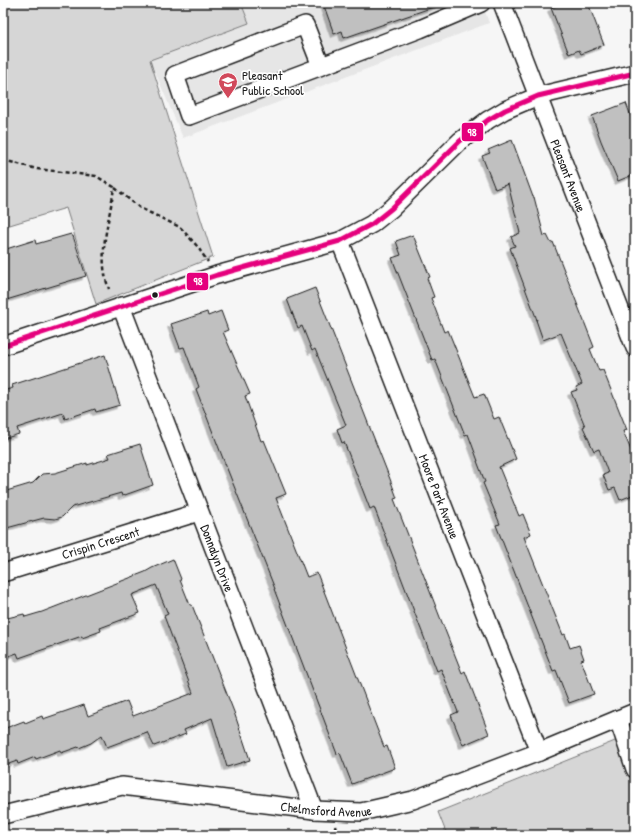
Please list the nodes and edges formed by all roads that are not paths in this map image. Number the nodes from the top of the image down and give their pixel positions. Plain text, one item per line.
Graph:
1 (481, 3) edge
2 (502, 3) edge
3 (321, 66) junction
4 (635, 73) edge
5 (538, 96) junction
6 (340, 241) junction
7 (121, 306) junction
8 (3, 346) edge
9 (635, 348) edge
10 (199, 512) junction
11 (3, 573) edge
12 (635, 712) edge
13 (618, 719) junction
14 (539, 752) junction
15 (635, 769) edge
16 (314, 810) junction
17 (3, 815) edge

1 - 3 street
2 - 5 street, Pleasant Avenue
3 - 3 street
4 - 5 street
5 - 6 street
5 - 9 street, Pleasant Avenue
6 - 7 street
6 - 14 street, Moore Park Avenue
7 - 8 street
7 - 10 street, Donnalyn Drive
10 - 11 street, Crispin Crescent
10 - 16 street, Donnalyn Drive
12 - 13 street, Chelmsford Avenue
13 - 14 street, Chelmsford Avenue
13 - 15 street
14 - 16 street, Chelmsford Avenue
16 - 17 street, Chelmsford Avenue

